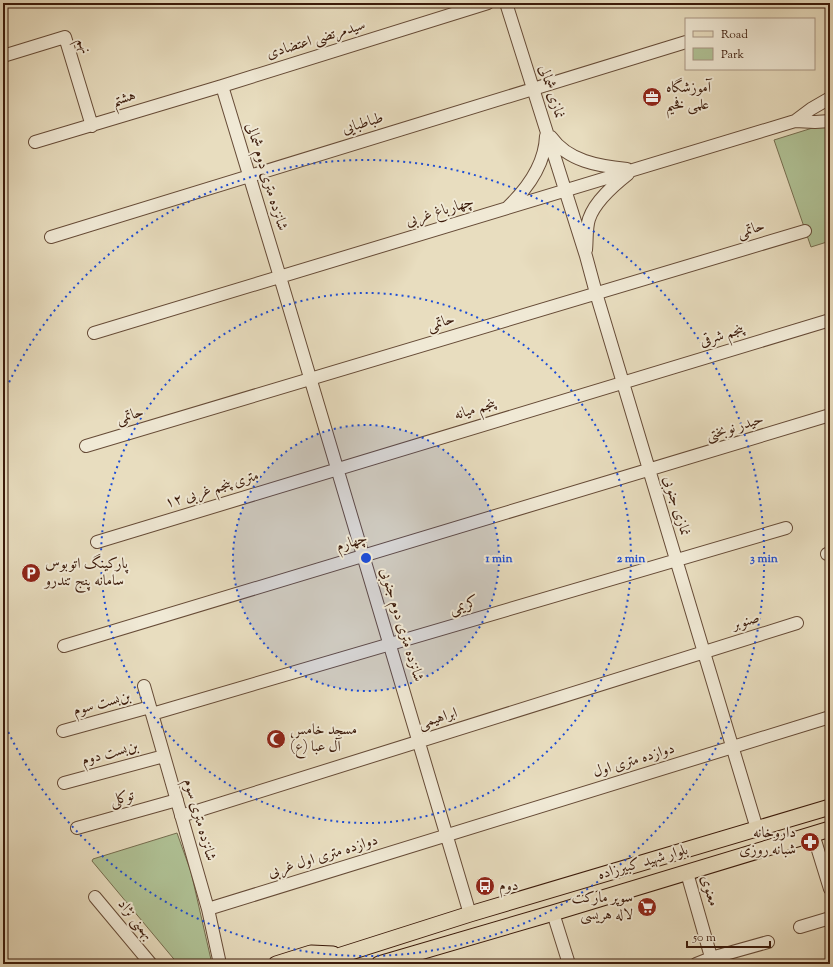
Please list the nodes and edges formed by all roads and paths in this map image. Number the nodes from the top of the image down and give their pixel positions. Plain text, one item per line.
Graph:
1 (488, 3) edge
2 (506, 3) edge
3 (685, 42) edge
4 (3, 56) edge
5 (222, 86) junction
6 (533, 88) junction
7 (830, 98) edge
8 (795, 121) junction
9 (830, 121) edge
10 (92, 126) junction
11 (546, 131) junction
12 (35, 142) dead end
13 (634, 170) junction
14 (249, 176) junction
15 (565, 191) junction
16 (506, 209) junction
17 (805, 231) dead end
18 (51, 237) dead end
19 (586, 256) junction
20 (280, 277) junction
21 (596, 293) junction
22 (830, 320) edge
23 (94, 333) dead end
24 (311, 379) junction
25 (623, 382) junction
26 (830, 415) edge
27 (86, 446) dead end
28 (338, 469) junction
29 (649, 470) junction
30 (786, 528) dead end
31 (97, 542) dead end
32 (364, 556) junction
33 (676, 560) junction
34 (797, 623) dead end
35 (390, 644) junction
36 (64, 646) dead end
37 (704, 652) junction
38 (144, 686) dead end
39 (151, 711) junction
40 (830, 717) edge
41 (63, 731) dead end
42 (419, 742) junction
43 (732, 747) junction
44 (164, 756) junction
45 (64, 784) dead end
46 (176, 800) junction
47 (830, 807) edge
48 (181, 816) junction
49 (77, 828) dead end
50 (757, 829) junction
51 (830, 829) edge
52 (813, 834) junction
53 (447, 835) junction
54 (687, 873) junction
55 (830, 889) edge
56 (95, 896) dead end
57 (208, 909) junction
58 (553, 913) junction
59 (470, 914) junction
60 (830, 918) edge
61 (800, 927) dead end
62 (768, 942) dead end
63 (342, 954) junction
64 (712, 961) edge
65 (151, 964) edge
66 (220, 964) edge
67 (276, 964) edge
68 (313, 964) edge
69 (380, 964) edge
70 (569, 964) edge
71 (696, 964) edge

1 - 5 street, سیدمرتضی اعتضادی
2 - 6 street, نمازی شمالی
3 - 6 street, طباطبایی
4 - 10 street, نهم
5 - 10 street, هشتم
5 - 14 street, شانزده متری دوم شمالی
6 - 11 street, نمازی شمالی
6 - 14 street, طباطبایی
7 - 8 street
8 - 9 street
8 - 13 street, چهارباغ غربی
10 - 12 street, هشتم
11 - 13 street
11 - 15 street, نمازی شمالی
11 - 16 street
13 - 15 street, چهارباغ غربی
13 - 19 street
14 - 18 street, طباطبایی
14 - 20 street, شانزده متری دوم شمالی
15 - 16 street, چهارباغ غربی
15 - 19 street, نمازی جنوبی
16 - 20 street, چهارباغ غربی
17 - 21 street, حاتمی
19 - 21 street, نمازی جنوبی
20 - 23 street, چهارباغ غربی
20 - 24 street, شانزده متری دوم جنوبی
21 - 24 street, حاتمی
21 - 25 street, نمازی جنوبی
22 - 25 street, پنجم شرقی
24 - 27 street, حاتمی
24 - 28 street, شانزده متری دوم جنوبی
25 - 28 street, پنجم میانه
25 - 29 street, نمازی جنوبی
26 - 29 street, حیدر نوبختی
28 - 31 street, ۱۲ متری پنجم غربی
28 - 32 street, شانزده متری دوم جنوبی
29 - 32 street, چهارم
29 - 33 street, نمازی جنوبی
30 - 33 street, کریمی
32 - 35 street, شانزده متری دوم جنوبی
32 - 36 street, چهارم
33 - 35 street, کریمی
33 - 37 street, نمازی جنوبی
34 - 37 street, صنوبر
35 - 39 street, کریمی
35 - 42 street, شانزده متری دوم جنوبی
37 - 42 street, ابراهیمی
37 - 43 street, نمازی جنوبی
38 - 39 street, شانزده متری سوم
39 - 41 street, بن‌بست سوم
39 - 44 street, شانزده متری سوم
40 - 43 street, دوازده متری اول
42 - 48 street, ابراهیمی
42 - 53 street, شانزده متری دوم جنوبی
43 - 50 street, نمازی جنوبی
43 - 53 street, دوازده متری اول
44 - 45 street, بن‌بست دوم
44 - 46 street, شانزده متری سوم
46 - 48 street, شانزده متری سوم
46 - 49 street, توکلی
47 - 50 main road, بلوار شهید کبیرزاده
48 - 57 street, شانزده متری سوم
50 - 59 main road, بلوار شهید کبیرزاده
51 - 52 main road, بلوار شهید کبیرزاده
52 - 54 main road, بلوار شهید کبیرزاده
52 - 55 street
53 - 57 street, دوازده متری اول غربی
53 - 59 street, شانزده متری دوم جنوبی
54 - 58 main road, بلوار شهید کبیرزاده
54 - 64 street, معنوی
56 - 65 street, بهمنی نژاد
57 - 66 street, شانزده متری سوم
58 - 69 main road, بلوار شهید کبیرزاده
58 - 70 street
59 - 63 main road, بلوار شهید کبیرزاده
60 - 61 street
62 - 64 street
63 - 67 main road, بلوار شهید کبیرزاده
63 - 68 main road, بلوار شهید کبیرزاده
64 - 71 street

